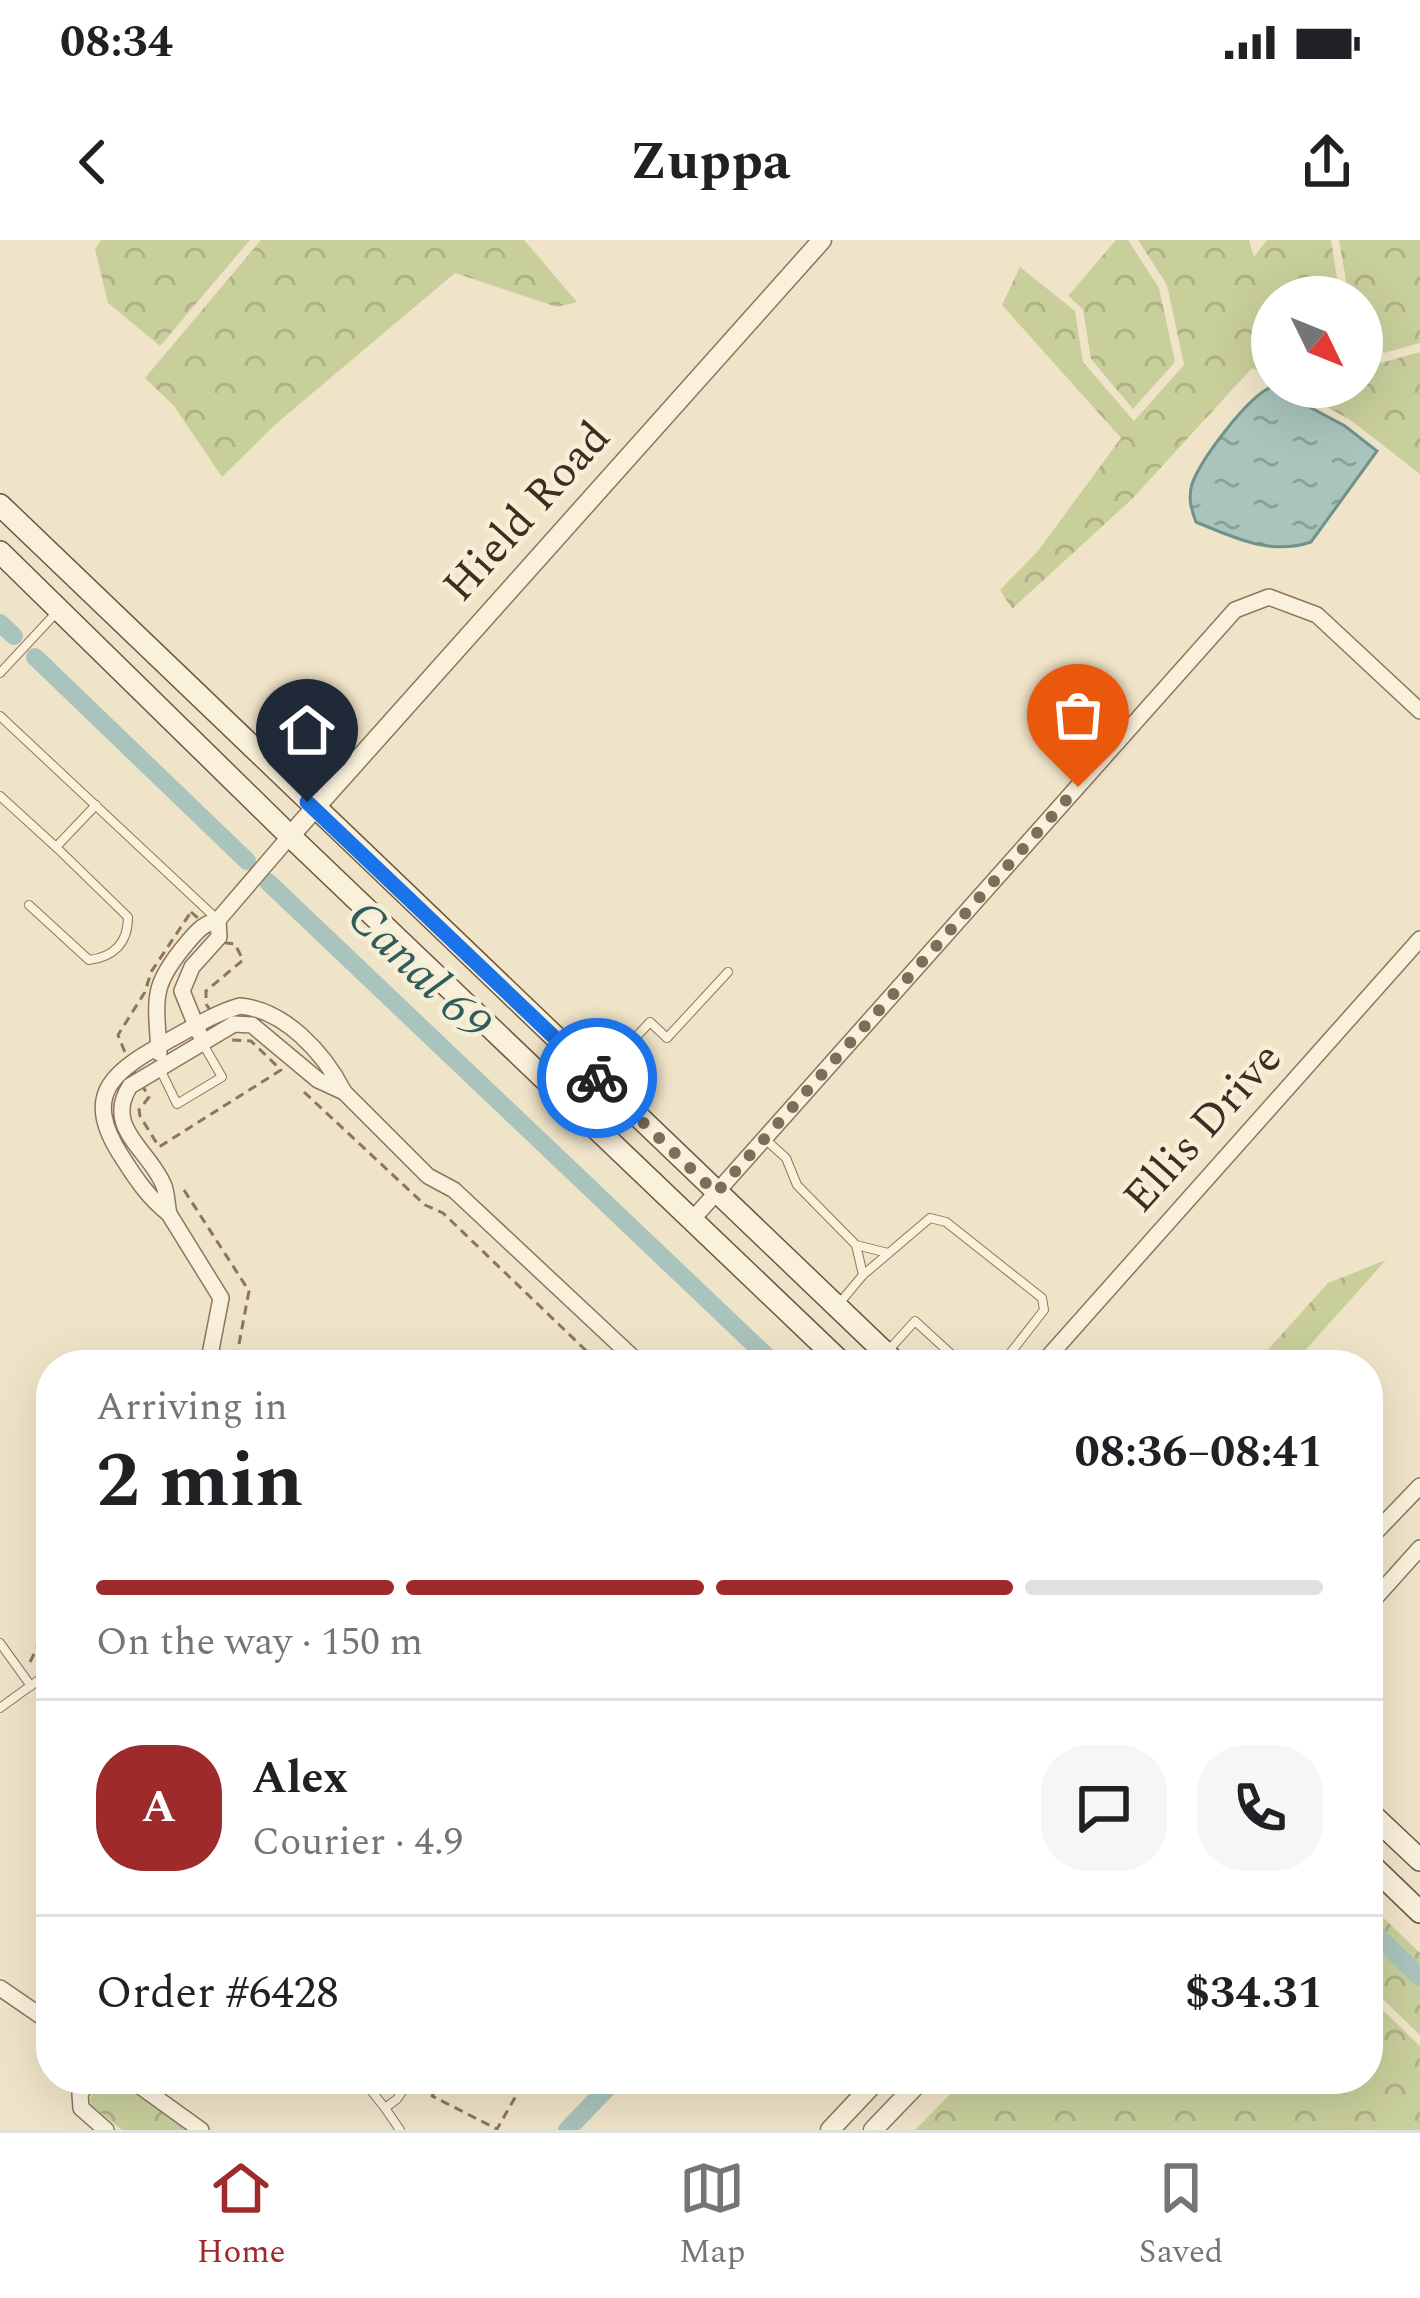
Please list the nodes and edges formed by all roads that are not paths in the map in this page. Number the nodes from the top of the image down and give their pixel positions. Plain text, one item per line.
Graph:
1 (822, 240) edge
2 (0, 505) edge
3 (0, 552) edge
4 (59, 610) junction
5 (0, 673) edge
6 (176, 675) junction
7 (1420, 711) edge
8 (0, 716) edge
9 (0, 796) edge
10 (96, 805) junction
11 (314, 809) junction
12 (290, 836) junction
13 (56, 848) junction
14 (29, 905) dead end
15 (218, 920) junction
16 (1420, 939) edge
17 (728, 971) dead end
18 (199, 1034) junction
19 (159, 1046) junction
20 (317, 1053) junction
21 (160, 1068) junction
22 (298, 1075) junction
23 (597, 1078) junction
24 (344, 1092) junction
25 (765, 1139) junction
26 (152, 1167) junction
27 (135, 1178) junction
28 (716, 1193) junction
29 (169, 1214) junction
30 (691, 1221) junction
31 (856, 1245) junction
32 (889, 1253) junction
33 (863, 1274) junction
34 (836, 1307) junction
35 (211, 1350) edge
36 (625, 1350) edge
37 (828, 1350) edge
38 (882, 1350) edge
39 (897, 1350) edge
40 (947, 1350) edge
41 (1015, 1350) edge
42 (1054, 1350) edge
43 (1420, 1486) edge
44 (1383, 1524) edge
45 (1420, 1548) edge
46 (1383, 1589) edge
47 (0, 1643) edge
48 (36, 1682) edge
49 (31, 1686) junction
50 (0, 1708) edge
51 (1383, 1824) edge
52 (1420, 1860) edge
53 (1383, 1876) edge
54 (1420, 1912) edge
55 (0, 1988) edge
56 (36, 2013) edge
57 (80, 2094) edge
58 (151, 2094) edge
59 (374, 2094) edge
60 (398, 2094) edge
61 (864, 2094) edge
62 (908, 2094) edge
63 (385, 2108) junction
64 (106, 2130) edge
65 (201, 2130) edge
66 (400, 2130) edge
67 (830, 2130) edge
68 (873, 2130) edge

1 - 11 street, Hield Road
2 - 6 main road
3 - 4 main road
4 - 5 lane
4 - 6 main road
4 - 12 main road
6 - 11 main road
7 - 25 street
8 - 10 lane
9 - 13 lane
10 - 13 lane
10 - 15 lane
11 - 12 street, Hield Road
11 - 23 main road
12 - 15 street
12 - 30 main road
13 - 14 lane
15 - 18 street
15 - 19 street
16 - 42 street, Ellis Drive
17 - 23 lane
18 - 19 street
18 - 20 street
18 - 21 street
18 - 21 lane
18 - 22 street
19 - 21 street
19 - 27 street
20 - 22 street
20 - 24 street
21 - 26 street
22 - 24 street
23 - 28 main road
24 - 36 street
25 - 28 street
25 - 31 lane
26 - 27 street
26 - 29 street
27 - 29 street
28 - 30 street
28 - 34 main road
29 - 35 street
30 - 37 main road
31 - 32 lane
31 - 33 lane
32 - 33 lane
32 - 41 lane
33 - 34 lane
34 - 38 main road
39 - 40 lane
43 - 44 street
45 - 46 street
47 - 49 lane
48 - 49 lane
49 - 50 lane
51 - 52 main road
53 - 54 main road
55 - 56 street
57 - 64 street
58 - 65 street
59 - 63 lane
60 - 63 lane
61 - 67 street
62 - 68 street
63 - 66 lane

